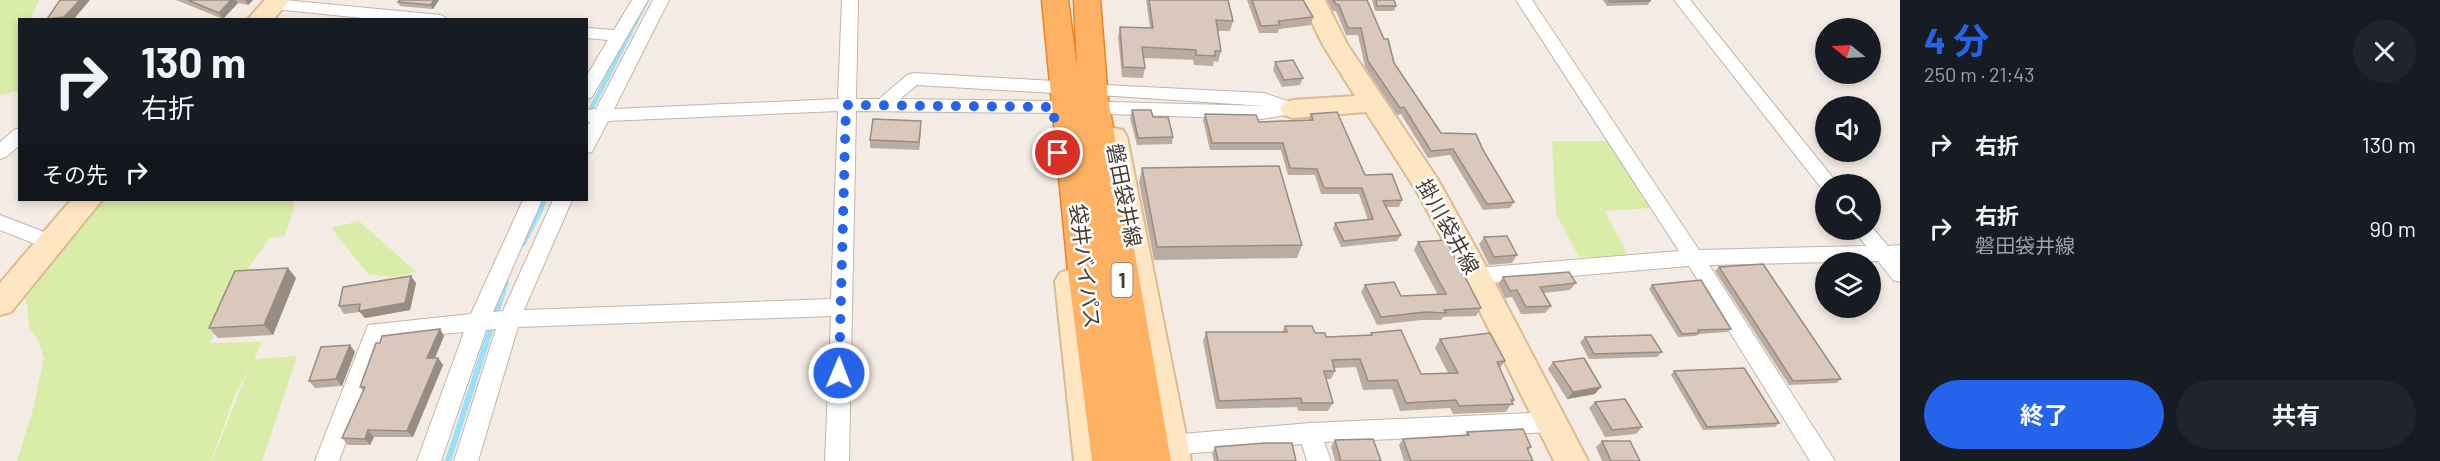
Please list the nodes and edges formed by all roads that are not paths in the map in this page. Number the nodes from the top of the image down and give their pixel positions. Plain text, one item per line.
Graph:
1 (640, 0) edge
2 (661, 0) edge
3 (850, 0) edge
4 (1313, 0) edge
5 (1524, 0) edge
6 (1682, 0) edge
7 (1072, 1) edge
8 (270, 8) edge
9 (412, 18) edge
10 (588, 33) edge
11 (621, 36) junction
12 (588, 90) edge
13 (1053, 97) junction
14 (1107, 100) junction
15 (1373, 103) junction
16 (846, 105) junction
17 (884, 105) junction
18 (1293, 109) joint
19 (594, 116) edge
20 (18, 136) edge
21 (588, 139) edge
22 (0, 152) edge
23 (1821, 174) edge
24 (87, 201) edge
25 (531, 201) edge
26 (561, 201) edge
27 (0, 222) edge
28 (1876, 240) edge
29 (50, 242) junction
30 (1892, 253) edge
31 (1694, 258) junction
32 (1900, 274) edge
33 (1477, 276) junction
34 (0, 303) edge
35 (841, 307) junction
36 (493, 321) junction
37 (1552, 422) junction
38 (1310, 432) junction
39 (1165, 456) edge
40 (327, 461) edge
41 (429, 461) edge
42 (466, 461) edge
43 (837, 461) edge
44 (1090, 461) edge
45 (1112, 461) edge
46 (1319, 461) edge
47 (1572, 461) edge
48 (1823, 461) edge

1 - 11 street
2 - 19 street
3 - 16 street
4 - 15 main road, 掛川袋井線
5 - 31 street
6 - 23 street
7 - 13 main road
7 - 14 main road, 磐田袋井線
7 - 39 highway, 袋井バイパス / 1
7 - 45 highway, 袋井バイパス / 1
8 - 9 street
10 - 11 street
11 - 12 street
13 - 17 street
13 - 17 street
13 - 44 main road
14 - 18 street
14 - 39 main road, 磐田袋井線
15 - 18 main road
15 - 33 main road, 掛川袋井線
16 - 17 street
16 - 19 street
16 - 35 street
19 - 21 street
20 - 22 street
24 - 29 main road
25 - 36 street
26 - 36 street
27 - 29 street
28 - 30 street
29 - 34 main road
30 - 31 street
30 - 32 street
31 - 33 street
31 - 48 street
33 - 37 main road, 掛川袋井線
35 - 36 street
35 - 43 street
36 - 40 street
36 - 41 street
36 - 42 street
37 - 38 street
37 - 47 main road, 掛川袋井線
38 - 39 street
38 - 46 street

